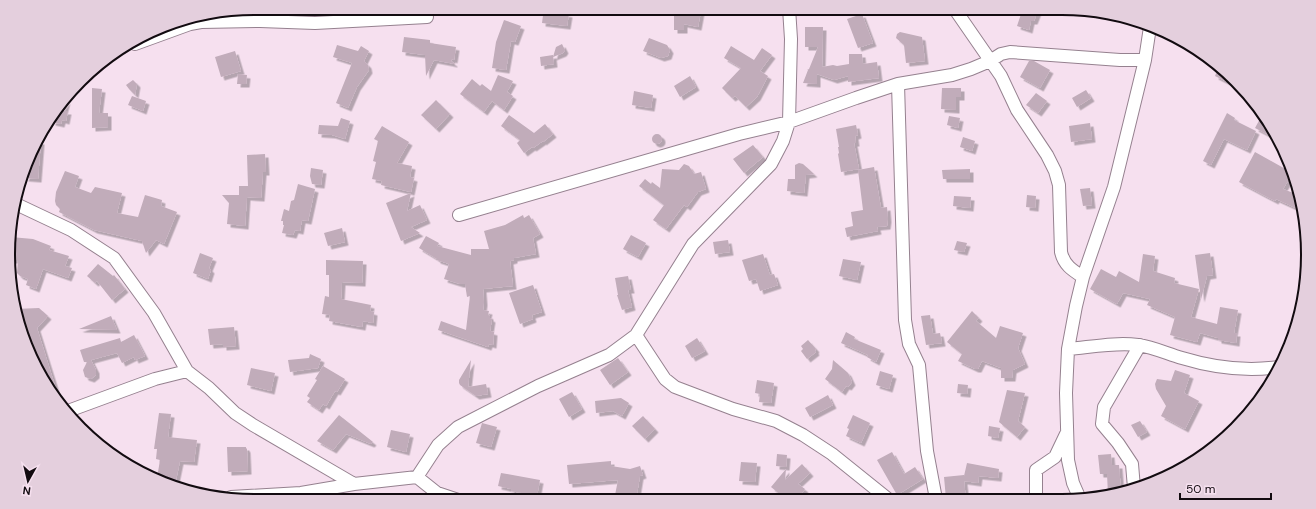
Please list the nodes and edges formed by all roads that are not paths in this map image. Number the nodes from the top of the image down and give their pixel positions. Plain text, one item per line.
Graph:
1 (256, 15) edge
2 (789, 15) edge
3 (959, 15) edge
4 (427, 17) dead end
5 (260, 21) junction
6 (190, 24) edge
7 (190, 24) edge
8 (1149, 32) edge
9 (157, 36) edge
10 (1145, 60) junction
11 (990, 61) junction
12 (898, 84) junction
13 (790, 122) junction
14 (20, 206) edge
15 (459, 215) dead end
16 (1083, 277) junction
17 (636, 335) junction
18 (1140, 345) junction
19 (1068, 348) junction
20 (1272, 368) edge
21 (187, 371) junction
22 (72, 410) edge
23 (1067, 431) junction
24 (417, 477) junction
25 (1134, 482) edge
26 (354, 484) junction
27 (1077, 493) edge
28 (284, 494) edge
29 (440, 494) edge
30 (882, 494) edge
31 (935, 494) edge
32 (1036, 494) edge

1 - 5 street
2 - 13 street
3 - 11 street
4 - 5 street
5 - 7 street
6 - 9 street
8 - 10 street
10 - 11 street
10 - 16 street
11 - 12 street
11 - 16 street
12 - 13 street
12 - 31 street
13 - 15 street
13 - 17 street
14 - 21 street
16 - 19 street
17 - 24 street
17 - 30 street
18 - 19 street
18 - 20 street
18 - 25 street
19 - 23 street
21 - 22 street
21 - 26 street
23 - 27 street
23 - 32 street
24 - 26 street
24 - 29 street
26 - 28 street

